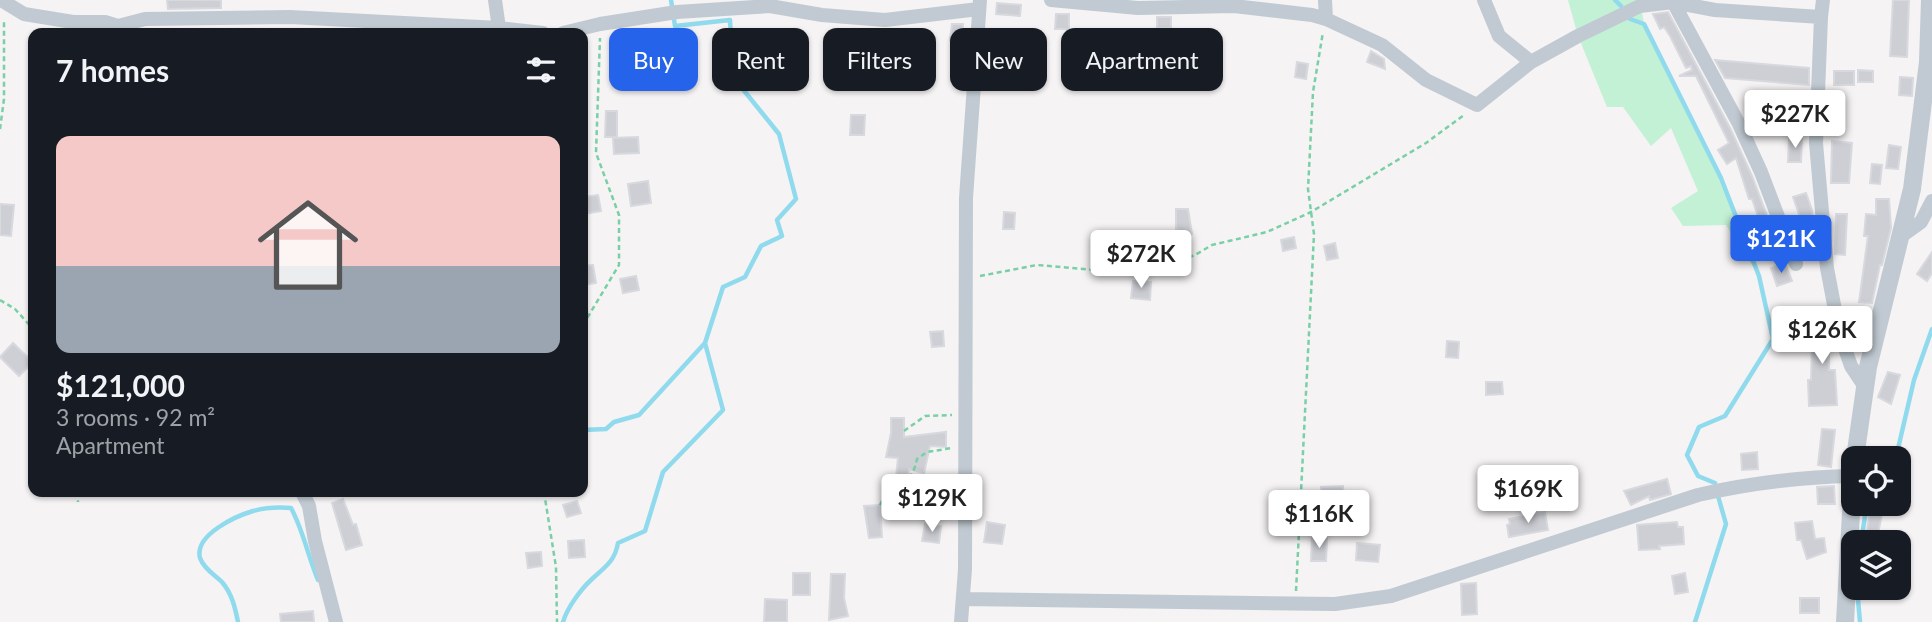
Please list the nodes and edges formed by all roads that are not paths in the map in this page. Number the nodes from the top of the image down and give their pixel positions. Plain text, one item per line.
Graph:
1 (495, 0) edge
2 (1051, 0) edge
3 (1325, 0) edge
4 (1484, 0) edge
5 (1823, 0) edge
6 (1930, 0) edge
7 (3, 1) edge
8 (1673, 2) junction
9 (1139, 4) edge
10 (1701, 4) edge
11 (980, 5) edge
12 (1821, 17) junction
13 (1326, 19) junction
14 (116, 28) edge
15 (124, 28) edge
16 (499, 28) joint
17 (584, 28) edge
18 (1531, 61) junction
19 (1932, 201) edge
20 (1900, 237) junction
21 (1796, 264) dead end
22 (1865, 387) junction
23 (1857, 446) edge
24 (1841, 476) edge
25 (304, 497) edge
26 (1851, 516) edge
27 (963, 599) junction
28 (336, 622) edge
29 (961, 622) edge
30 (1845, 622) edge

1 - 16 street
2 - 9 street
3 - 13 street
4 - 18 street
5 - 12 street
6 - 20 street
7 - 14 street
8 - 10 street
8 - 18 street
8 - 21 street
9 - 13 street
10 - 12 street
11 - 17 street
11 - 27 street
12 - 22 street
13 - 18 street
15 - 16 street
19 - 20 street
20 - 22 street
22 - 23 street
24 - 27 street
25 - 28 street
26 - 30 street
27 - 29 street

